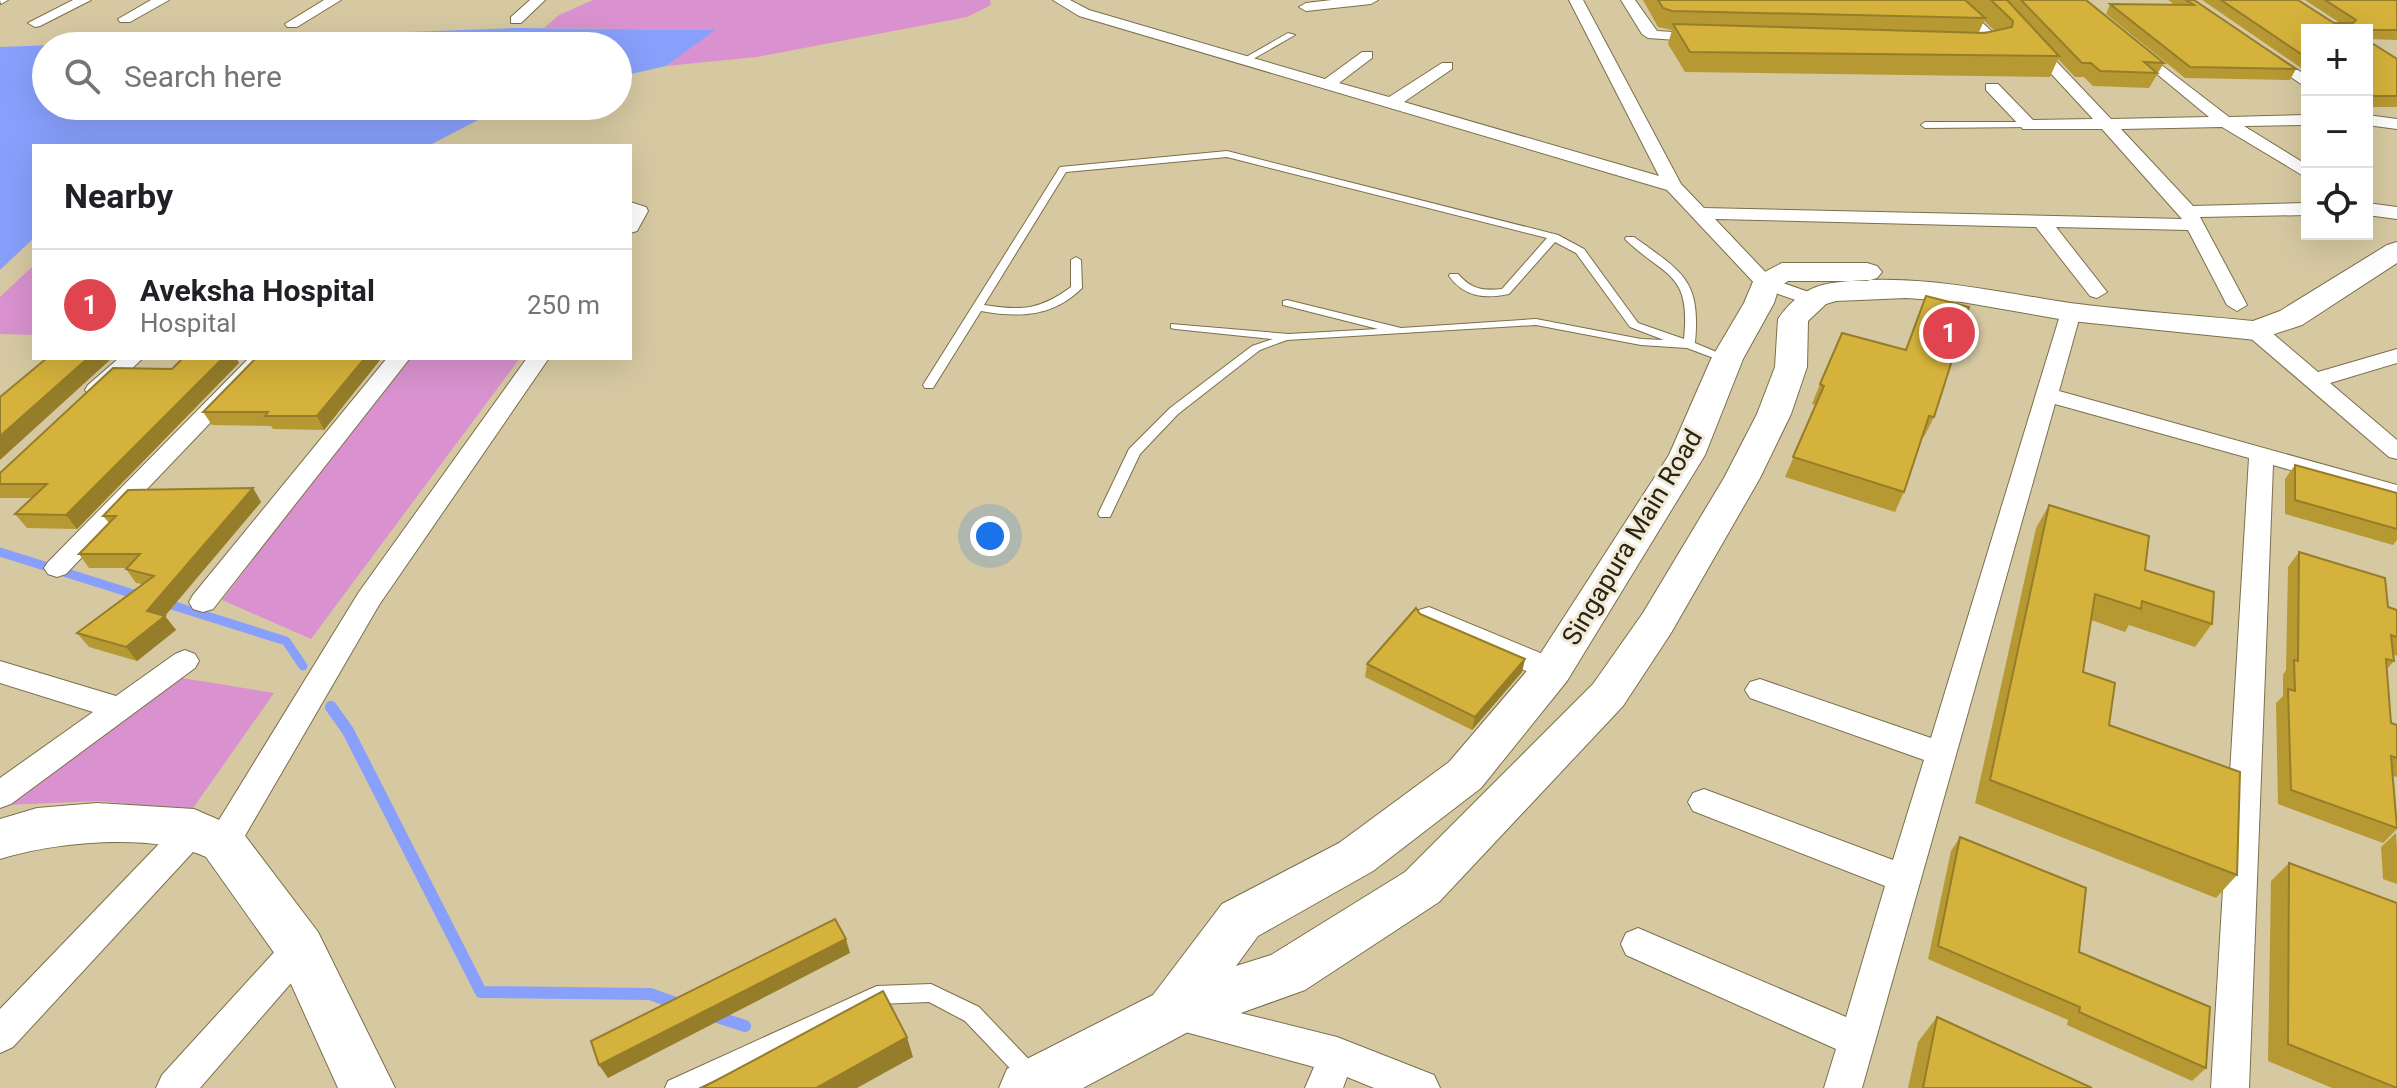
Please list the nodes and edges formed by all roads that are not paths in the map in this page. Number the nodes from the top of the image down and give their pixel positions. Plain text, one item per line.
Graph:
1 (84, 0) edge
2 (162, 0) edge
3 (334, 0) edge
4 (538, 0) edge
5 (1060, 0) edge
6 (1371, 0) edge
7 (1576, 0) edge
8 (1628, 0) edge
9 (1950, 0) edge
10 (1990, 0) edge
11 (1306, 7) dead end
12 (125, 19) dead end
13 (516, 20) dead end
14 (35, 23) dead end
15 (292, 24) dead end
16 (1291, 35) dead end
17 (1728, 39) edge
18 (2125, 40) edge
19 (2247, 41) edge
20 (1962, 46) edge
21 (1367, 55) dead end
22 (1243, 61) junction
23 (1447, 66) dead end
24 (2301, 79) edge
25 (1326, 85) junction
26 (1992, 87) dead end
27 (1390, 104) junction
28 (2301, 120) edge
29 (2224, 121) junction
30 (2373, 121) edge
31 (2107, 124) junction
32 (2397, 124) edge
33 (1925, 125) dead end
34 (2029, 125) junction
35 (2301, 169) edge
36 (1673, 186) junction
37 (632, 209) edge
38 (2301, 210) edge
39 (2373, 210) edge
40 (1697, 213) junction
41 (2397, 213) edge
42 (2192, 219) junction
43 (2041, 221) junction
44 (632, 223) edge
45 (1554, 237) junction
46 (1630, 239) dead end
47 (2397, 251) edge
48 (1076, 260) dead end
49 (1454, 276) dead end
50 (1765, 283) junction
51 (1813, 300) junction
52 (2084, 302) junction
53 (1287, 303) dead end
54 (977, 307) junction
55 (2246, 318) junction
56 (1175, 326) dead end
57 (1401, 331) junction
58 (1289, 337) junction
59 (1689, 345) junction
60 (2397, 356) edge
61 (1727, 359) junction
62 (130, 360) edge
63 (259, 360) edge
64 (397, 360) edge
65 (537, 360) edge
66 (2315, 380) junction
67 (929, 385) dead end
68 (2047, 395) junction
69 (77, 408) edge
70 (2397, 425) edge
71 (2372, 432) junction
72 (2397, 452) edge
73 (2261, 454) junction
74 (2397, 493) edge
75 (1105, 514) dead end
76 (57, 568) dead end
77 (203, 602) dead end
78 (1429, 617) edge
79 (185, 661) dead end
80 (1552, 670) junction
81 (0, 672) edge
82 (1760, 690) dead end
83 (122, 709) junction
84 (1942, 754) junction
85 (0, 795) edge
86 (1704, 802) dead end
87 (209, 836) junction
88 (0, 839) edge
89 (1905, 879) junction
90 (1638, 944) dead end
91 (300, 948) junction
92 (1172, 1013) junction
93 (0, 1035) edge
94 (1857, 1040) junction
95 (1330, 1071) edge
96 (1032, 1085) edge
97 (175, 1088) edge
98 (367, 1088) edge
99 (675, 1088) edge
100 (1421, 1088) edge
101 (1843, 1088) edge
102 (2230, 1088) edge

1 - 14 street
2 - 12 street
3 - 15 street
4 - 13 street
5 - 22 street
6 - 11 street
7 - 36 street
8 - 17 street
9 - 20 street
10 - 31 street
16 - 22 lane
18 - 29 street
19 - 24 street
21 - 25 street
22 - 25 street
23 - 27 street
25 - 27 street
26 - 34 street
27 - 36 street
28 - 29 street
29 - 31 street
29 - 35 street
30 - 32 street
31 - 34 street
31 - 42 street
33 - 34 lane
36 - 40 street
37 - 44 street
38 - 42 street
39 - 41 street
40 - 43 street
40 - 50 street
42 - 43 street
42 - 55 street
43 - 52 street
45 - 49 lane
45 - 54 lane
45 - 59 lane
46 - 59 lane
47 - 55 street
48 - 54 lane
50 - 51 street
50 - 52 street
50 - 61 street, Singapura Main Road
51 - 52 street
51 - 92 street, Singapura Main Road
52 - 55 street
52 - 68 street
53 - 57 lane
54 - 67 lane
55 - 66 street
56 - 58 lane
57 - 58 lane
57 - 59 lane
58 - 75 lane
59 - 61 lane
60 - 66 street
61 - 80 street, Singapura Main Road
62 - 69 street
63 - 76 street
64 - 77 street
65 - 87 street
66 - 71 street
68 - 73 street
68 - 84 street
70 - 71 street
71 - 72 street
73 - 74 street
73 - 102 street
78 - 80 street
79 - 83 street
80 - 92 street, Singapura Main Road
81 - 83 street
82 - 84 street
83 - 85 street
84 - 89 street
86 - 89 street
87 - 88 street
87 - 91 street
87 - 93 street
89 - 94 street
90 - 94 street
91 - 97 street
91 - 98 street
92 - 95 street
92 - 96 street, Singapura Main Road
94 - 101 street
95 - 100 street
96 - 99 lane

